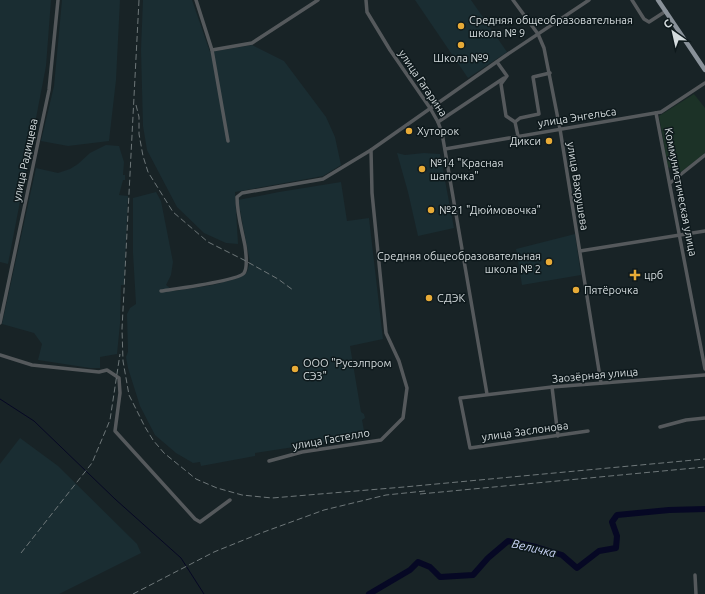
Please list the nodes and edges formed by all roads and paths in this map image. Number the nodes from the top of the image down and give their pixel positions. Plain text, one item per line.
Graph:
1 (58, 0) edge
2 (196, 0) edge
3 (318, 0) edge
4 (366, 0) edge
5 (513, 0) edge
6 (589, 0) edge
7 (632, 0) edge
8 (658, 0) edge
9 (666, 11) junction
10 (538, 34) junction
11 (212, 50) junction
12 (497, 62) junction
13 (705, 70) edge
14 (550, 74) junction
15 (507, 76) junction
16 (705, 83) edge
17 (430, 108) junction
18 (656, 113) junction
19 (438, 122) junction
20 (515, 122) junction
21 (560, 129) junction
22 (518, 136) junction
23 (228, 141) dead end
24 (445, 149) junction
25 (371, 150) junction
26 (705, 154) edge
27 (670, 183) junction
28 (705, 231) edge
29 (679, 235) junction
30 (580, 251) junction
31 (161, 292) dead end
32 (2, 303) edge
33 (0, 323) edge
34 (0, 355) edge
35 (705, 369) edge
36 (705, 375) edge
37 (601, 383) junction
38 (552, 388) junction
39 (487, 394) junction
40 (705, 418) edge
41 (660, 427) dead end
42 (588, 431) dead end
43 (558, 436) junction
44 (269, 461) dead end
45 (230, 500) dead end
46 (695, 575) dead end
47 (696, 594) edge

1 - 32 street, улица Радищева
2 - 11 street
3 - 11 street
4 - 17 street, улица Гагарина
5 - 10 street, улица Вахрушева
6 - 10 street
7 - 9 street
8 - 9 main road
9 - 13 main road
10 - 12 street
10 - 14 street, улица Вахрушева
11 - 23 street
12 - 15 street
12 - 17 street
14 - 20 street
14 - 21 street, улица Вахрушева
15 - 19 street
15 - 20 street
16 - 18 street, улица Энгельса
17 - 19 street, улица Гагарина
17 - 25 street
18 - 21 street, улица Энгельса
18 - 27 street, Коммунистическая улица
19 - 24 street, улица Гагарина
20 - 22 street
21 - 22 street, улица Энгельса
21 - 30 street, улица Вахрушева
22 - 24 street, улица Энгельса
24 - 39 street, улица Гагарина
25 - 31 street
25 - 44 street, улица Гастелло
26 - 27 street
27 - 29 street, Коммунистическая улица
28 - 29 street
29 - 30 street
29 - 35 street, Коммунистическая улица
30 - 37 street, улица Вахрушева
32 - 33 street, улица Радищева
34 - 45 street
36 - 37 street, Заозёрная улица
37 - 38 street, Заозёрная улица
38 - 39 street, Заозёрная улица
38 - 43 street
39 - 43 street, улица Заслонова
40 - 41 street
42 - 43 street, улица Заслонова
46 - 47 street

